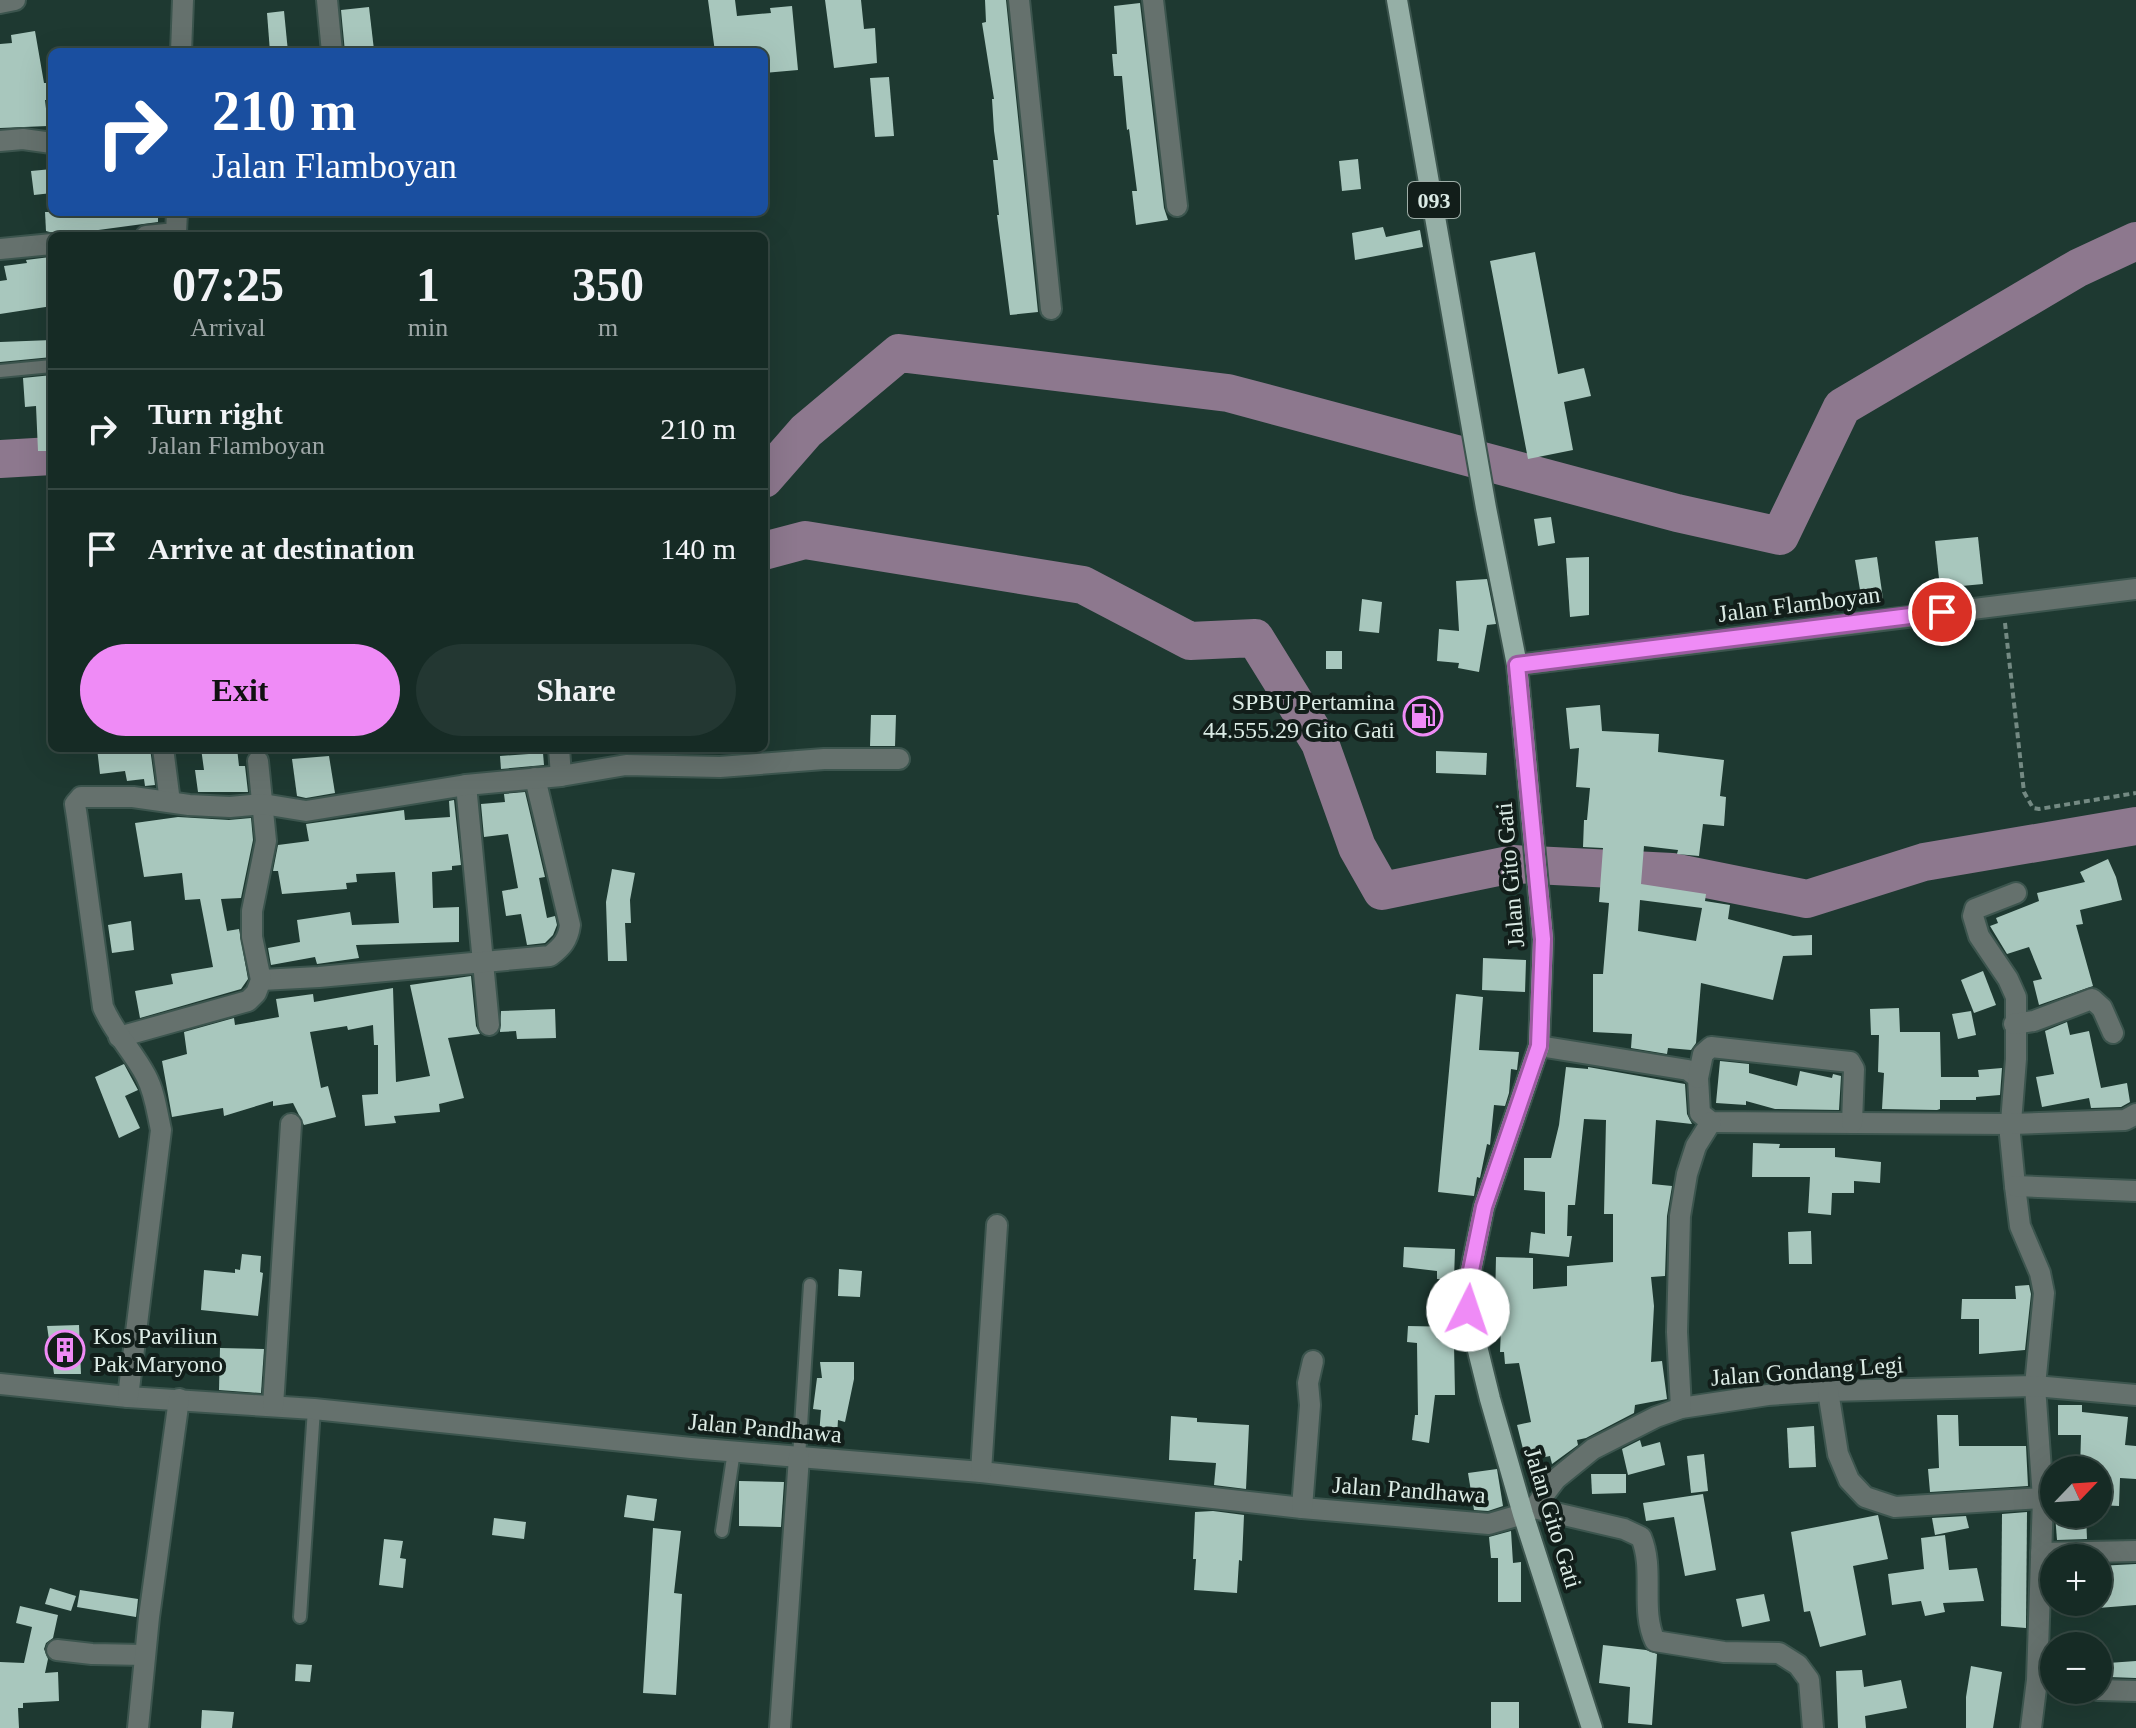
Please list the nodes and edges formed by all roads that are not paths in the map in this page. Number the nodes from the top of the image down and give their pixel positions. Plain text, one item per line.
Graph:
1 (15, 0) edge
2 (183, 0) edge
3 (327, 0) edge
4 (1019, 0) edge
5 (1153, 0) edge
6 (1397, 0) edge
7 (0, 3) edge
8 (181, 48) edge
9 (332, 48) edge
10 (0, 141) edge
11 (48, 142) edge
12 (1177, 206) dead end
13 (48, 244) edge
14 (0, 249) edge
15 (1051, 309) dead end
16 (48, 366) edge
17 (0, 371) edge
18 (2136, 589) edge
19 (1517, 665) junction
20 (164, 752) edge
21 (559, 752) edge
22 (899, 759) dead end
23 (258, 761) dead end
24 (561, 776) junction
25 (535, 778) junction
26 (466, 785) junction
27 (170, 802) junction
28 (263, 804) junction
29 (2016, 893) dead end
30 (485, 962) junction
31 (261, 980) junction
32 (2014, 1024) junction
33 (489, 1025) dead end
34 (2113, 1033) dead end
35 (119, 1037) junction
36 (1539, 1046) junction
37 (1698, 1078) junction
38 (2136, 1114) edge
39 (1711, 1122) junction
40 (1852, 1123) junction
41 (291, 1124) dead end
42 (2011, 1124) junction
43 (2015, 1186) junction
44 (2136, 1191) edge
45 (997, 1225) dead end
46 (810, 1285) dead end
47 (1313, 1361) dead end
48 (0, 1384) edge
49 (2035, 1386) junction
50 (1828, 1391) junction
51 (2136, 1395) edge
52 (128, 1397) junction
53 (179, 1399) junction
54 (273, 1406) junction
55 (1681, 1408) junction
56 (314, 1409) junction
57 (734, 1451) junction
58 (2040, 1456) edge
59 (799, 1457) junction
60 (981, 1472) junction
61 (2040, 1498) edge
62 (1302, 1508) junction
63 (1529, 1511) junction
64 (722, 1531) dead end
65 (2136, 1551) edge
66 (2112, 1552) edge
67 (300, 1617) dead end
68 (57, 1650) dead end
69 (145, 1655) junction
70 (2112, 1690) edge
71 (2136, 1691) edge
72 (2040, 1700) edge
73 (138, 1728) edge
74 (780, 1728) edge
75 (1592, 1728) edge
76 (1813, 1728) edge
77 (2031, 1728) edge

1 - 7 street
2 - 8 street
3 - 9 street
4 - 15 street
5 - 12 street
6 - 19 main road, Jalan Gito Gati / 093
10 - 11 street
13 - 14 street
16 - 17 lane
18 - 19 street, Jalan Flamboyan
19 - 36 main road, Jalan Gito Gati / 093
20 - 27 street
21 - 24 street
22 - 24 street
23 - 28 street
24 - 25 street
25 - 26 street
25 - 30 street
26 - 28 street
26 - 30 street
27 - 28 street
27 - 35 street
28 - 31 street
29 - 32 street
30 - 31 street
30 - 33 street
31 - 35 street
32 - 34 street
32 - 42 street
35 - 52 street
36 - 37 street
36 - 63 main road, Jalan Gito Gati / 093
37 - 39 street
37 - 40 street
38 - 42 street
39 - 40 street
39 - 55 street
40 - 42 street
41 - 54 street
42 - 43 street
43 - 44 street
43 - 49 street
45 - 60 street
46 - 59 lane
47 - 62 street
48 - 52 street, Jalan Pandhawa
49 - 50 street, Jalan Gondang Legi
49 - 51 street, Jalan Gondang Legi
49 - 58 street
50 - 55 street, Jalan Gondang Legi
50 - 61 street
52 - 53 street, Jalan Pandhawa
53 - 54 street, Jalan Pandhawa
53 - 69 street
54 - 56 street, Jalan Pandhawa
55 - 63 street, Jalan Gondang Legi
56 - 57 street, Jalan Pandhawa
56 - 67 lane
57 - 59 street, Jalan Pandhawa
57 - 64 lane
59 - 60 street, Jalan Pandhawa
59 - 74 street
60 - 62 street, Jalan Pandhawa
62 - 63 street, Jalan Pandhawa
63 - 75 main road, Jalan Gito Gati / 093
63 - 76 street
65 - 66 street
68 - 69 street
69 - 73 street
70 - 71 street
72 - 77 street

